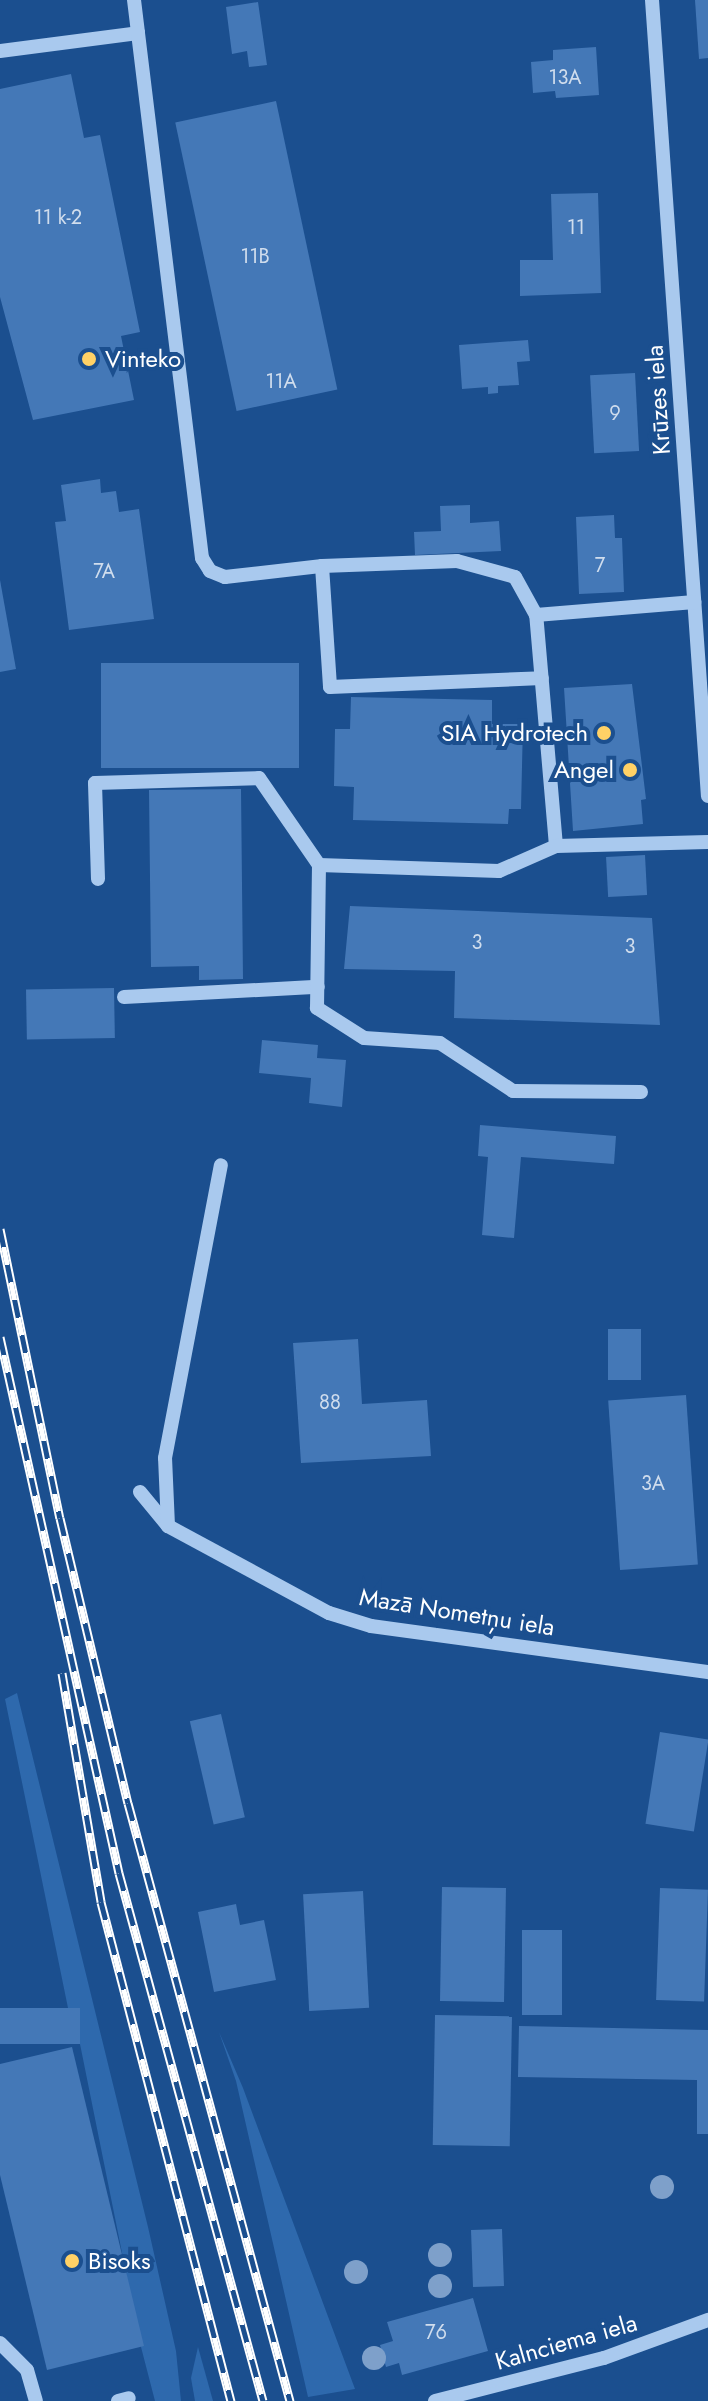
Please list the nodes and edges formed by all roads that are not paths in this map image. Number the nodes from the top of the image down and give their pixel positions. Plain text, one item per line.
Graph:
1 (134, 0) edge
2 (652, 0) edge
3 (138, 33) junction
4 (0, 51) edge
5 (322, 566) junction
6 (694, 602) junction
7 (536, 615) junction
8 (542, 678) junction
9 (708, 796) edge
10 (708, 842) edge
11 (556, 846) junction
12 (319, 865) junction
13 (98, 879) dead end
14 (318, 987) junction
15 (124, 997) dead end
16 (641, 1092) dead end
17 (221, 1165) dead end
18 (140, 1492) dead end
19 (168, 1526) junction
20 (708, 1672) edge
21 (708, 2320) edge
22 (0, 2343) edge
23 (36, 2401) edge
24 (435, 2401) edge

1 - 3 street
2 - 6 street, Krūzes iela
3 - 4 street
3 - 5 street
5 - 7 street
5 - 8 street
6 - 7 street
6 - 9 street, Krūzes iela
7 - 8 street
8 - 11 street
10 - 11 street
11 - 12 street
12 - 13 street
12 - 14 street
14 - 15 street
14 - 16 street
17 - 19 street
18 - 19 street, Mazā Nometņu iela
19 - 20 street, Mazā Nometņu iela
21 - 24 street, Kalnciema iela
22 - 23 street

